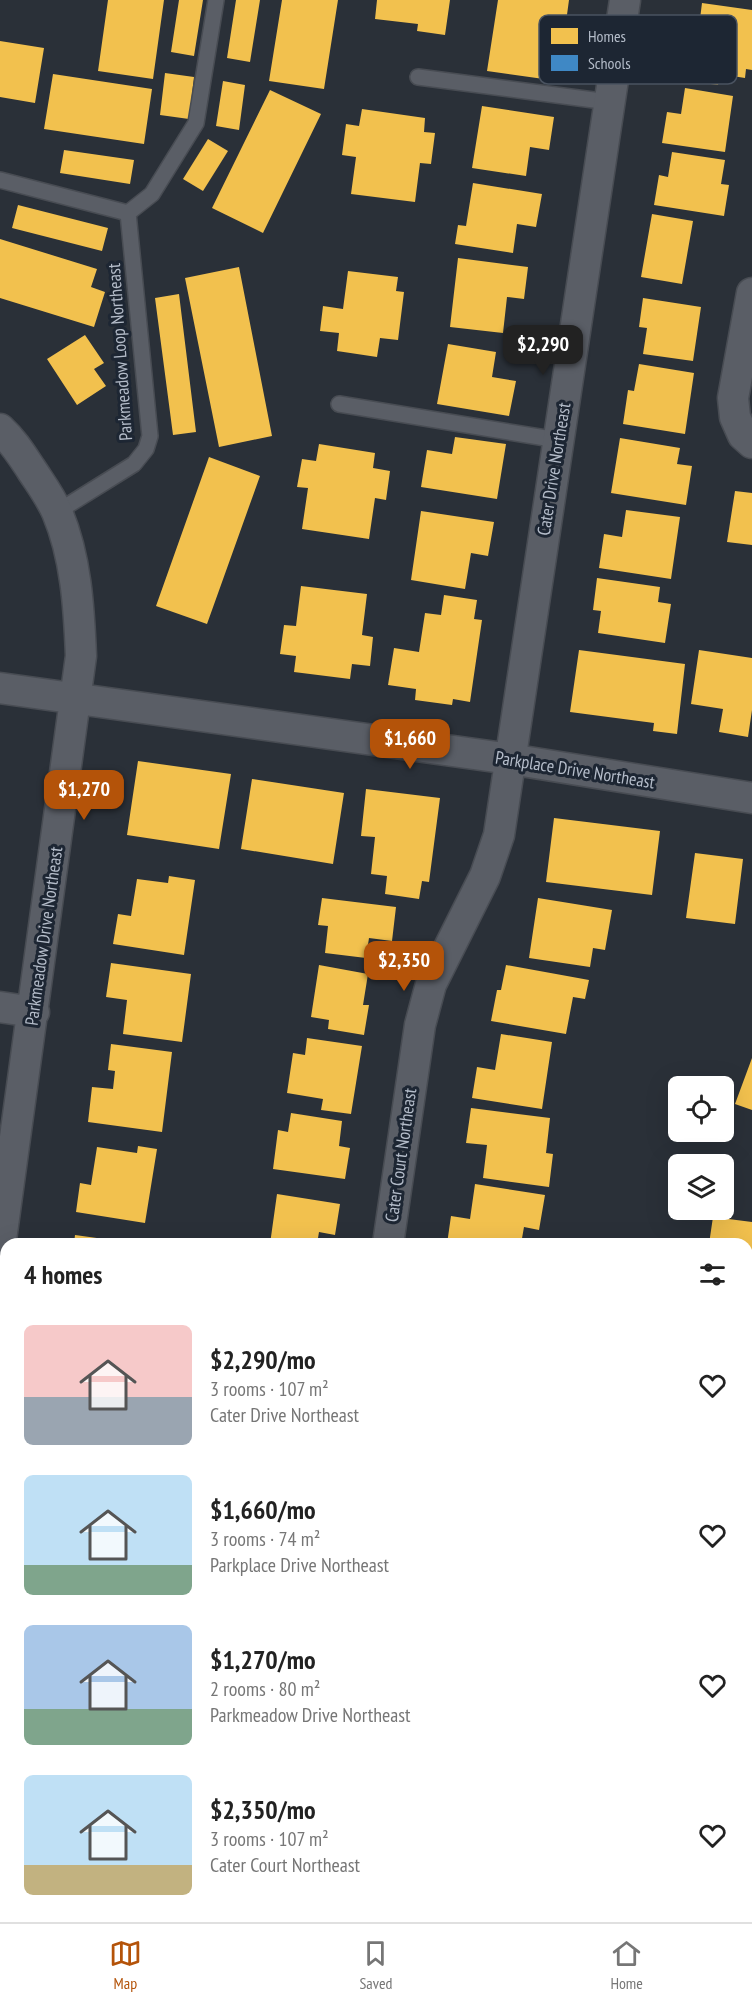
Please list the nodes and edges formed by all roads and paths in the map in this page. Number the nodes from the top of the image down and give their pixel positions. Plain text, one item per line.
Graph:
1 (216, 0) edge
2 (625, 0) edge
3 (623, 15) edge
4 (418, 77) dead end
5 (612, 84) edge
6 (609, 102) junction
7 (0, 180) edge
8 (128, 213) junction
9 (752, 293) edge
10 (339, 405) dead end
11 (0, 429) edge
12 (558, 440) junction
13 (752, 443) edge
14 (57, 512) junction
15 (0, 688) edge
16 (76, 698) junction
17 (510, 759) junction
18 (752, 798) edge
19 (0, 1007) edge
20 (34, 1012) junction
21 (1, 1238) edge
22 (389, 1238) edge

1 - 8 lane
2 - 3 street, Cater Drive Northeast
4 - 6 lane
5 - 6 street, Cater Drive Northeast
6 - 12 street, Cater Drive Northeast
7 - 8 lane
8 - 14 lane, Parkmeadow Loop Northeast
9 - 13 street
10 - 12 lane
11 - 14 street, Parkmeadow Drive Northeast
12 - 17 street, Cater Drive Northeast
14 - 16 street, Parkmeadow Drive Northeast
15 - 16 street, Parkplace Drive Northeast
16 - 17 street, Parkplace Drive Northeast
16 - 20 street, Parkmeadow Drive Northeast
17 - 18 street, Parkplace Drive Northeast
17 - 22 street, Cater Court Northeast
19 - 20 street
20 - 21 street, Parkmeadow Drive Northeast

